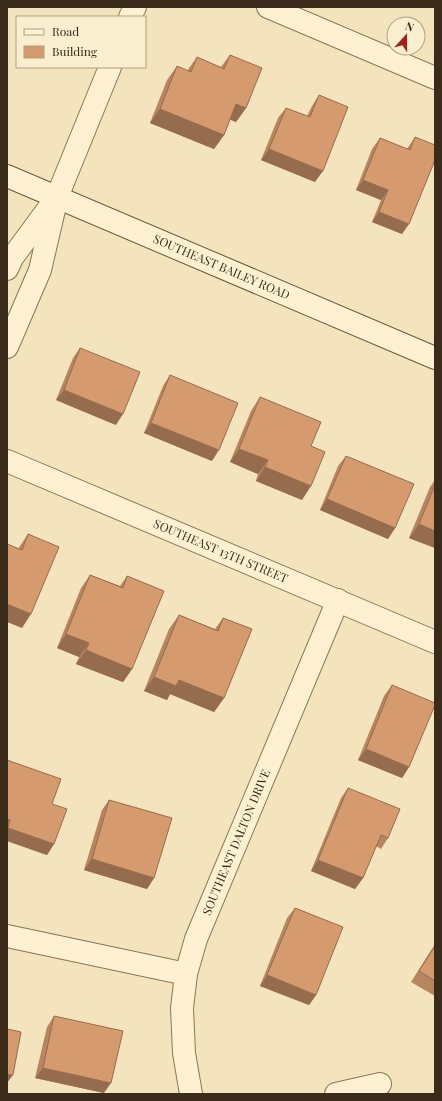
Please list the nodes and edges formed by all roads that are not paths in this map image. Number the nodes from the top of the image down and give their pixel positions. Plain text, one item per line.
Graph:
1 (135, 7) edge
2 (268, 7) edge
3 (130, 16) edge
4 (110, 68) edge
5 (435, 78) edge
6 (7, 176) edge
7 (57, 197) junction
8 (7, 269) edge
9 (7, 347) edge
10 (435, 358) edge
11 (7, 461) edge
12 (338, 600) junction
13 (435, 642) edge
14 (7, 936) edge
15 (186, 974) junction
16 (380, 1084) dead end
17 (191, 1094) edge
18 (336, 1094) edge

1 - 3 street
2 - 5 street
4 - 7 street
6 - 7 street, SOUTHEAST BAILEY ROAD
7 - 8 street
7 - 9 street
7 - 10 street, SOUTHEAST BAILEY ROAD
11 - 12 street, SOUTHEAST 13TH STREET
12 - 13 street, SOUTHEAST 13TH STREET
12 - 15 street, SOUTHEAST DALTON DRIVE
14 - 15 street
15 - 17 street, SOUTHEAST DALTON DRIVE
16 - 18 street

